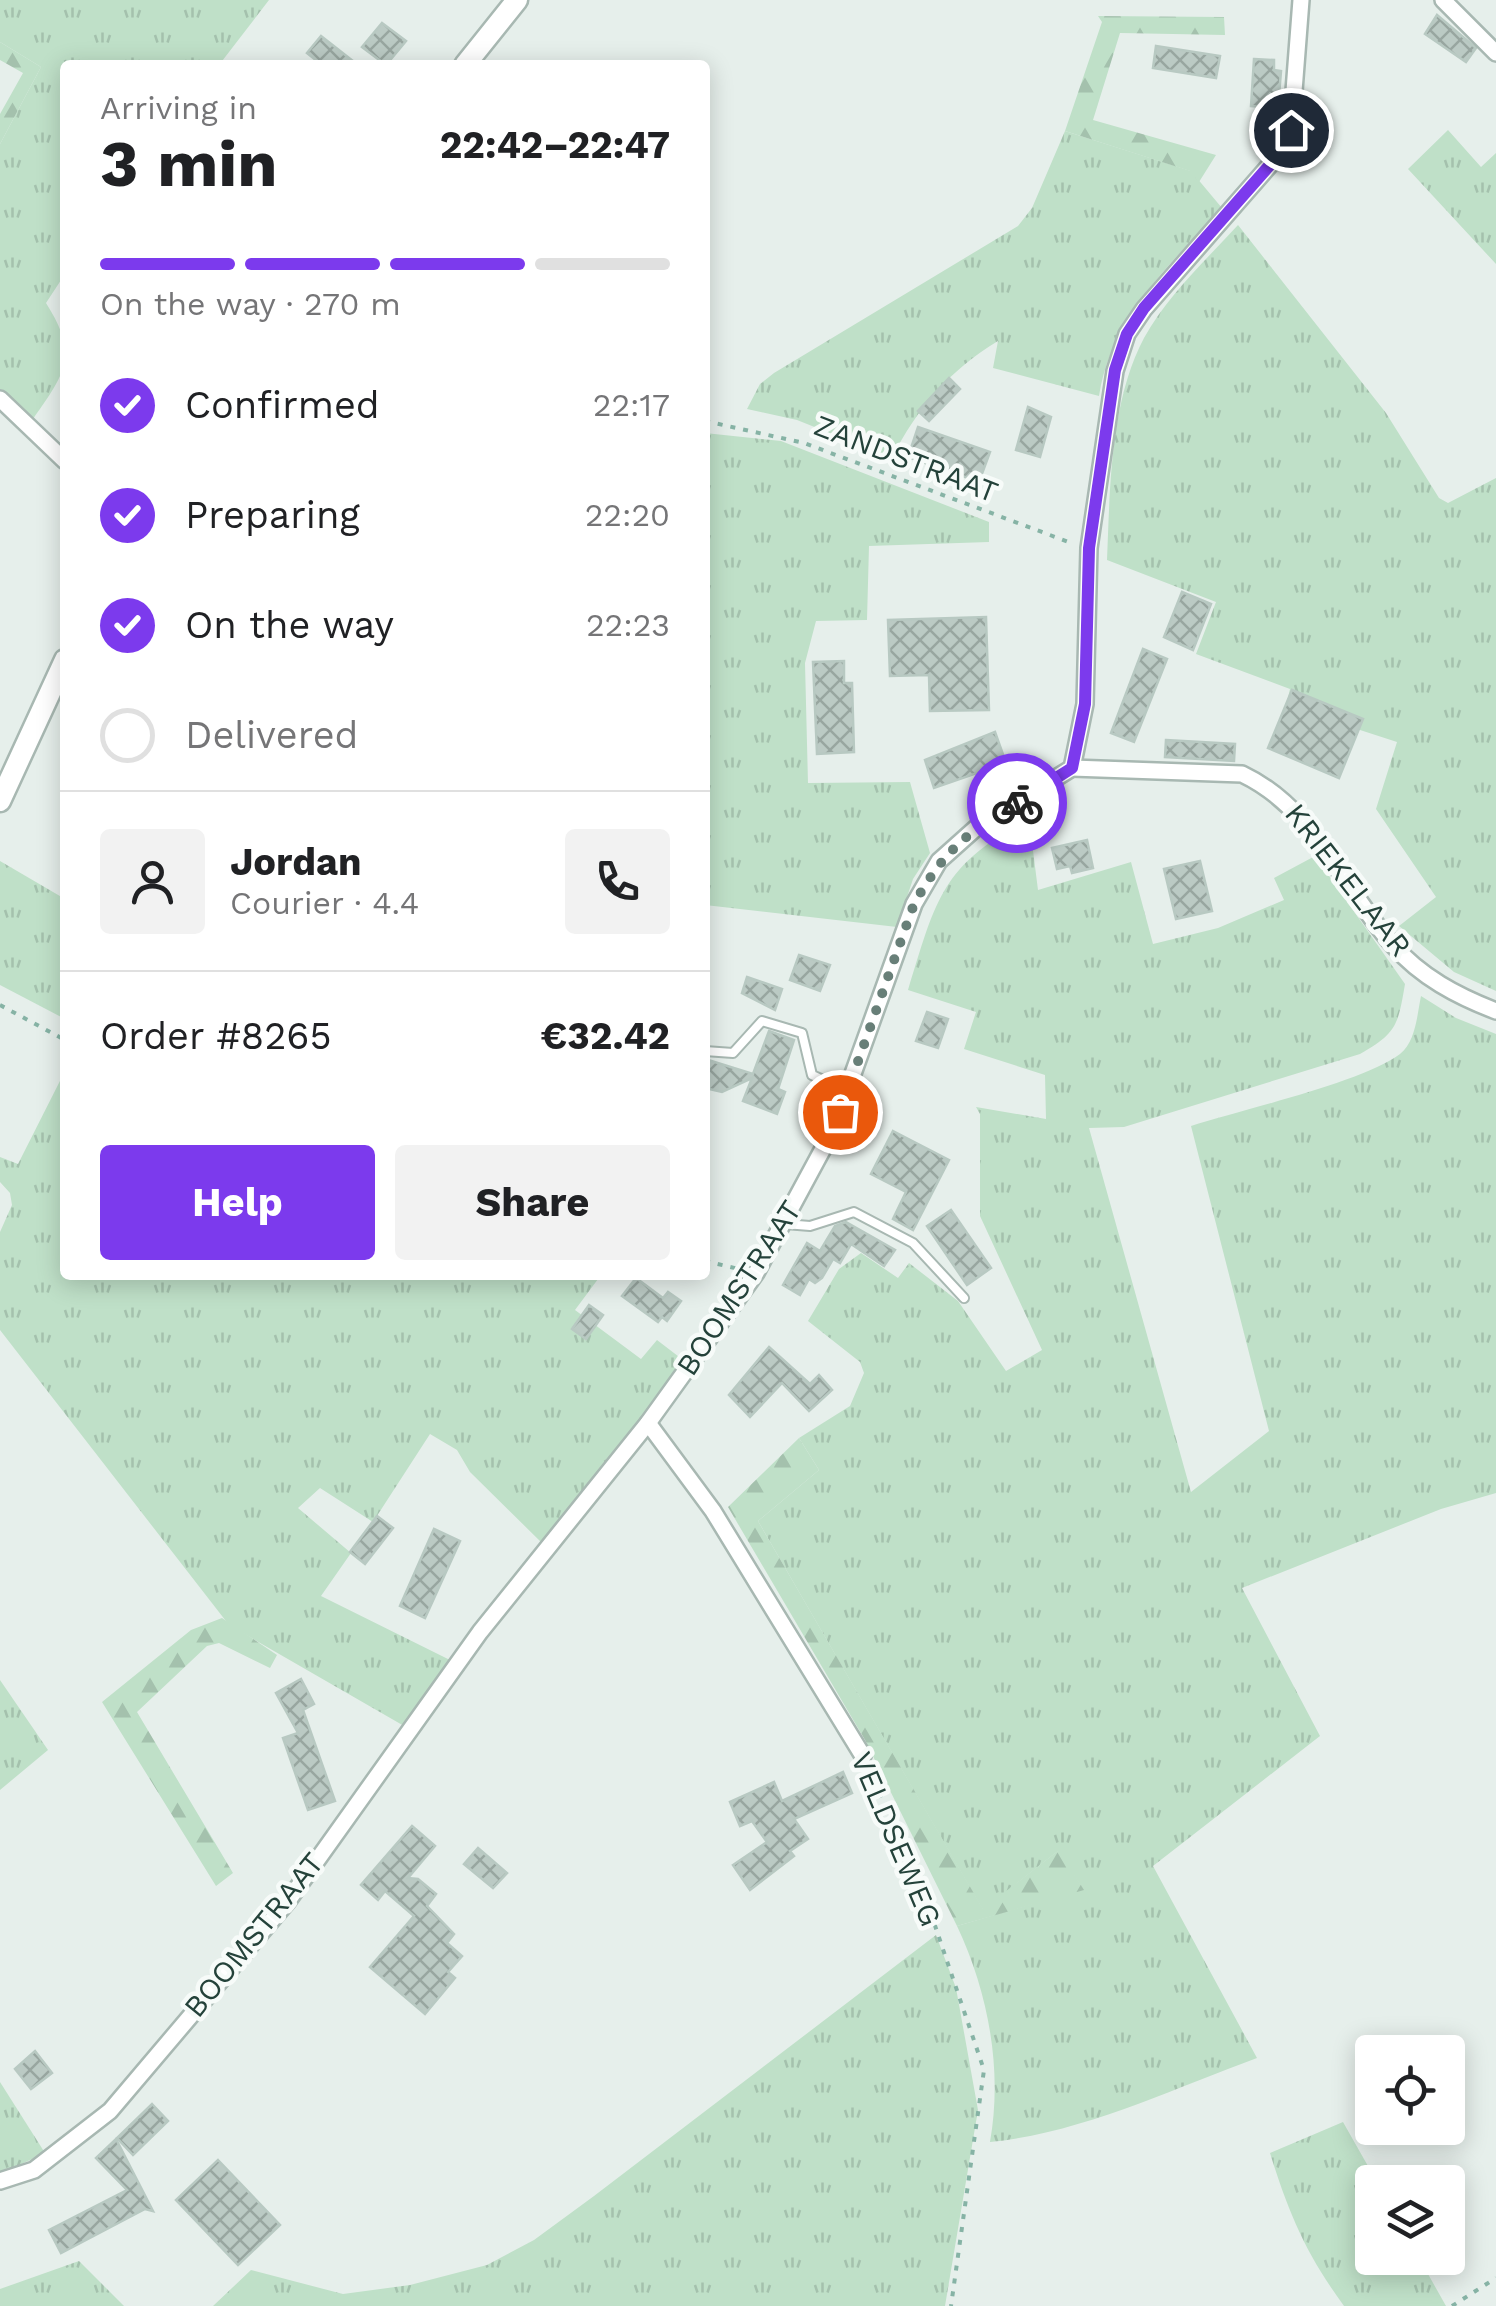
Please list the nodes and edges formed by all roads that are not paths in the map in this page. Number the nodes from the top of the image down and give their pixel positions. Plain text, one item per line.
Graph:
1 (516, 0) edge
2 (1301, 0) edge
3 (1443, 0) edge
4 (1496, 53) edge
5 (470, 60) edge
6 (0, 399) edge
7 (60, 457) edge
8 (60, 671) edge
9 (1072, 768) junction
10 (0, 801) edge
11 (1496, 1011) edge
12 (710, 1051) edge
13 (847, 1092) junction
14 (785, 1224) junction
15 (964, 1298) dead end
16 (648, 1423) junction
17 (863, 1756) road end
18 (0, 2181) edge

1 - 5 street
2 - 9 street
3 - 4 street
6 - 7 street
8 - 10 street
9 - 11 street, KRIEKELAAR
9 - 13 street, BOOMSTRAAT
12 - 13 lane
13 - 14 street, BOOMSTRAAT
14 - 15 lane
14 - 16 street, BOOMSTRAAT
16 - 17 street, VELDSEWEG
16 - 18 street, BOOMSTRAAT

